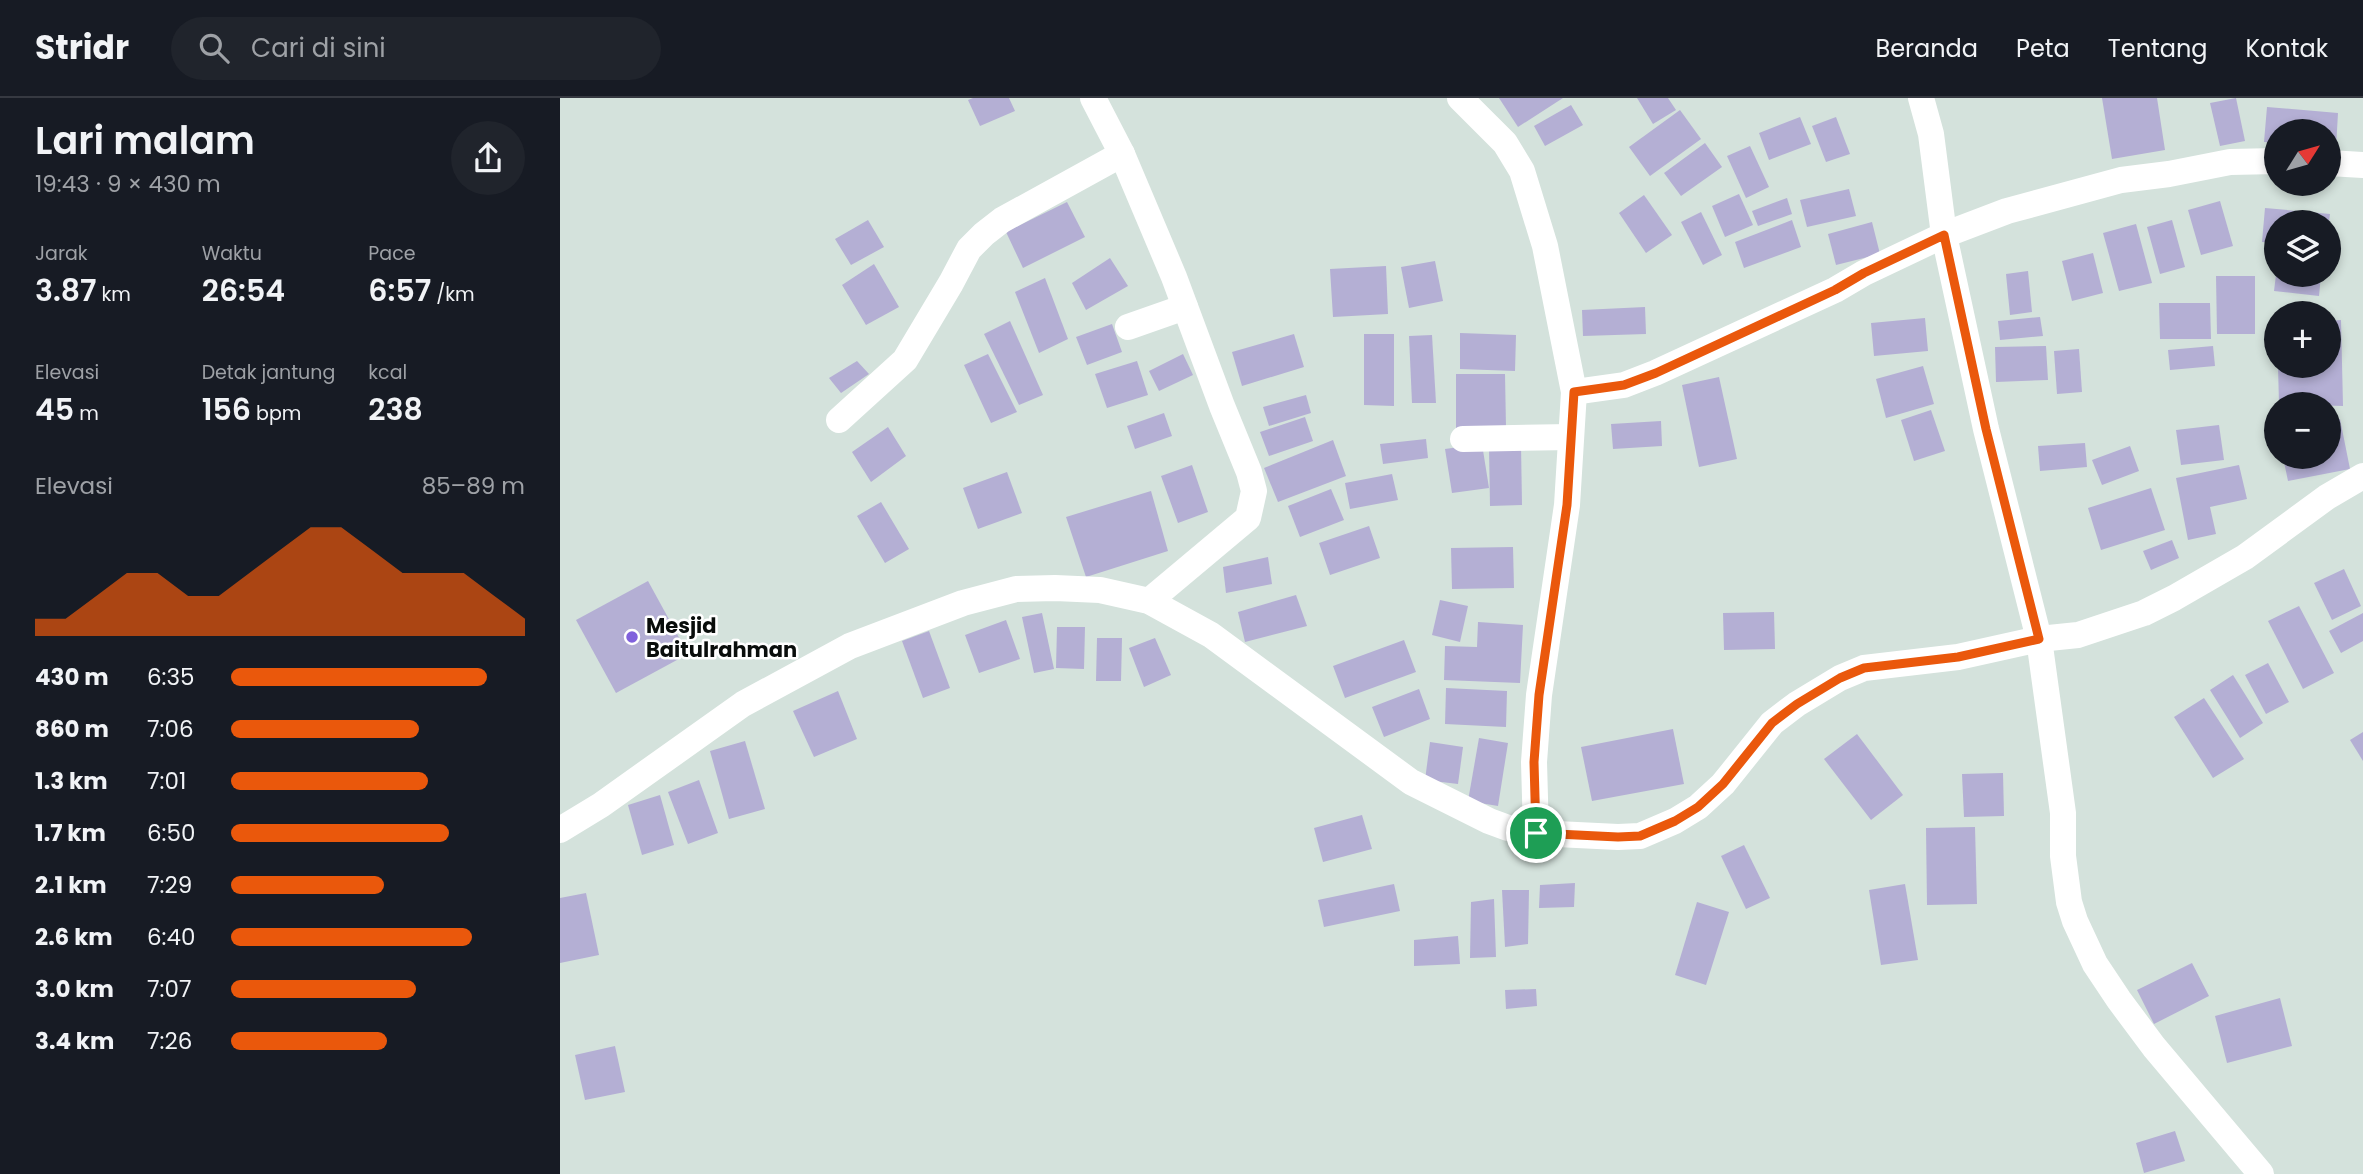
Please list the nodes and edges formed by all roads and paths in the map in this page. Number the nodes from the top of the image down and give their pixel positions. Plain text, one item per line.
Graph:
1 (1093, 98) edge
2 (1460, 98) edge
3 (1921, 98) edge
4 (1122, 154) junction
5 (2264, 161) edge
6 (2342, 164) edge
7 (2363, 165) edge
8 (1944, 235) junction
9 (1185, 307) junction
10 (1128, 327) dead end
11 (1574, 392) junction
12 (839, 420) dead end
13 (1571, 437) junction
14 (1463, 439) dead end
15 (2363, 476) edge
16 (1149, 601) junction
17 (2039, 639) junction
18 (560, 830) edge
19 (1536, 833) junction
20 (2261, 1174) edge

1 - 4 street
2 - 11 street
3 - 8 street
4 - 9 street
4 - 12 street
5 - 8 street
6 - 7 street
8 - 11 street
8 - 17 street
9 - 10 street
9 - 16 street
11 - 13 street
13 - 14 street
13 - 19 street
15 - 17 street
16 - 18 street
16 - 19 street
17 - 19 street
17 - 20 street

